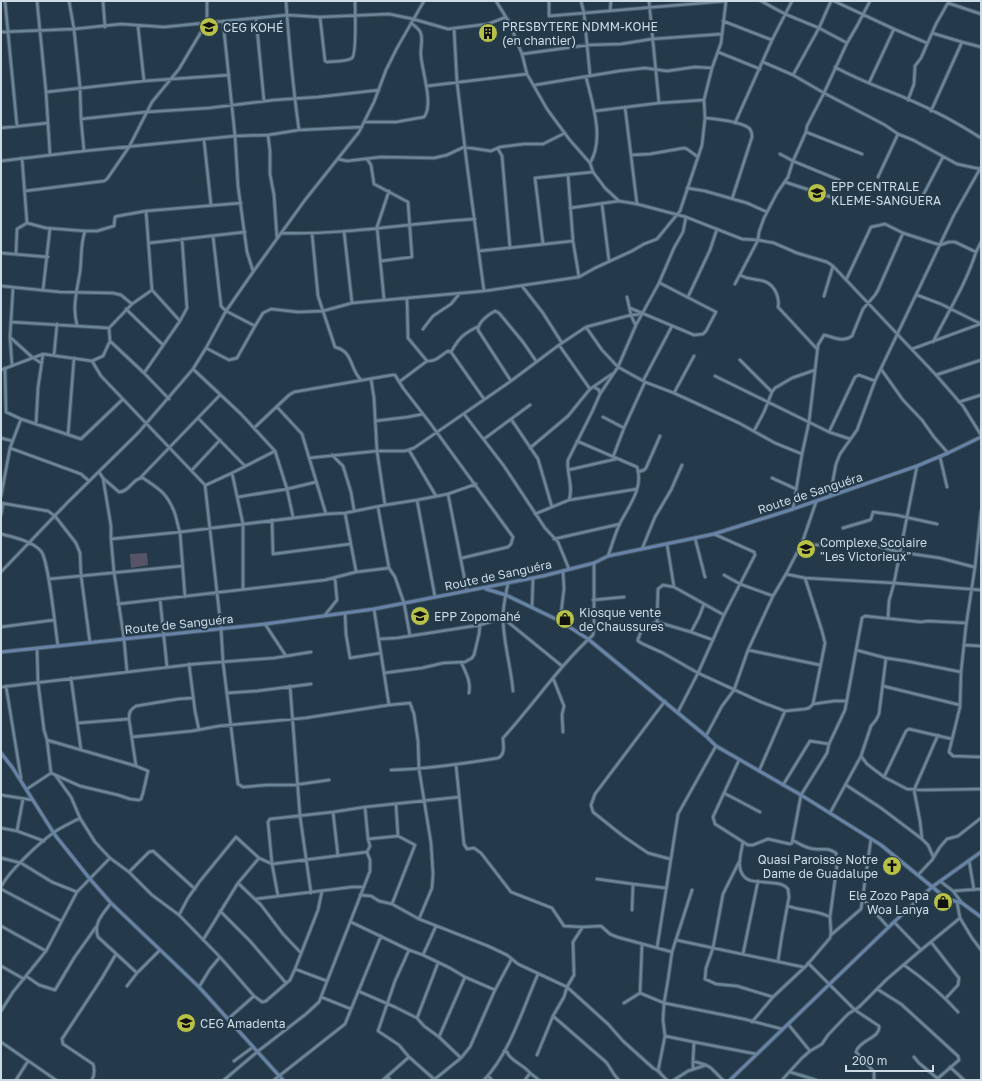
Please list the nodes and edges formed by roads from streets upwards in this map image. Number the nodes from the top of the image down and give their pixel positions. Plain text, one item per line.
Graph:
1 (5, 1) edge
2 (37, 1) edge
3 (69, 1) edge
4 (103, 1) edge
5 (207, 1) edge
6 (286, 1) edge
7 (355, 1) edge
8 (424, 1) edge
9 (496, 1) edge
10 (549, 1) edge
11 (582, 1) edge
12 (612, 1) edge
13 (649, 1) edge
14 (761, 1) edge
15 (792, 1) edge
16 (833, 1) edge
17 (870, 1) edge
18 (948, 2) edge
19 (680, 3) edge
20 (649, 7) junction
21 (610, 11) junction
22 (584, 13) junction
23 (785, 14) junction
24 (863, 14) junction
25 (981, 14) edge
26 (287, 15) junction
27 (355, 15) junction
28 (320, 17) junction
29 (506, 17) junction
30 (256, 18) junction
31 (413, 19) junction
32 (223, 21) junction
33 (723, 21) junction
34 (207, 22) junction
35 (411, 23) junction
36 (105, 26) junction
37 (138, 26) junction
38 (454, 28) junction
39 (819, 28) junction
40 (74, 29) junction
41 (894, 29) junction
42 (39, 31) junction
43 (1, 32) edge
44 (9, 32) junction
45 (932, 33) junction
46 (722, 34) junction
47 (652, 39) junction
48 (772, 40) junction
49 (962, 42) junction
50 (847, 43) junction
51 (927, 43) junction
52 (588, 45) junction
53 (981, 47) edge
54 (718, 52) junction
55 (522, 54) junction
56 (763, 62) junction
57 (835, 67) junction
58 (712, 68) junction
59 (760, 69) junction
60 (654, 70) junction
61 (527, 74) junction
62 (229, 75) junction
63 (590, 75) junction
64 (794, 75) junction
65 (586, 77) junction
66 (170, 80) junction
67 (144, 81) junction
68 (457, 82) junction
69 (869, 83) junction
70 (535, 85) junction
71 (428, 86) junction
72 (80, 87) junction
73 (379, 90) junction
74 (46, 92) junction
75 (824, 93) junction
76 (295, 98) junction
77 (704, 100) junction
78 (908, 100) junction
79 (264, 101) junction
80 (659, 103) junction
81 (232, 105) junction
82 (625, 107) junction
83 (931, 110) junction
84 (595, 111) junction
85 (146, 112) junction
86 (705, 118) junction
87 (81, 119) junction
88 (365, 122) junction
89 (735, 123) junction
90 (48, 124) junction
91 (17, 126) junction
92 (362, 127) junction
93 (1, 128) edge
94 (299, 130) junction
95 (806, 132) junction
96 (565, 133) junction
97 (898, 134) junction
98 (268, 135) junction
99 (235, 136) junction
100 (981, 138) edge
101 (204, 140) junction
102 (129, 147) junction
103 (464, 147) junction
104 (498, 149) junction
105 (84, 151) junction
106 (780, 154) dead end
107 (862, 154) dead end
108 (50, 155) junction
109 (630, 155) junction
110 (698, 157) junction
111 (943, 157) junction
112 (22, 158) junction
113 (367, 158) junction
114 (338, 159) junction
115 (1, 161) edge
116 (793, 161) junction
117 (590, 163) junction
118 (981, 169) edge
119 (593, 172) junction
120 (568, 175) junction
121 (878, 177) dead end
122 (839, 180) dead end
123 (785, 182) junction
124 (687, 188) junction
125 (25, 191) junction
126 (389, 191) junction
127 (732, 199) junction
128 (837, 199) dead end
129 (620, 201) junction
130 (241, 203) junction
131 (602, 204) junction
132 (637, 204) junction
133 (210, 205) junction
134 (918, 205) dead end
135 (570, 208) junction
136 (146, 211) junction
137 (767, 212) junction
138 (676, 215) junction
139 (686, 217) junction
140 (475, 219) junction
141 (27, 223) junction
142 (409, 224) junction
143 (377, 227) junction
144 (50, 228) junction
145 (717, 229) junction
146 (85, 231) junction
147 (344, 231) junction
148 (245, 232) junction
149 (281, 233) junction
150 (903, 233) junction
151 (312, 234) junction
152 (213, 236) junction
153 (277, 238) junction
154 (182, 239) junction
155 (758, 240) junction
156 (573, 242) junction
157 (981, 242) edge
158 (149, 244) junction
159 (543, 244) junction
160 (940, 245) junction
161 (510, 248) junction
162 (479, 251) junction
163 (976, 252) junction
164 (1, 253) edge
165 (16, 254) junction
166 (48, 257) junction
167 (381, 261) junction
168 (609, 261) junction
169 (833, 266) junction
170 (253, 272) junction
171 (740, 275) junction
172 (579, 278) junction
173 (846, 280) junction
174 (659, 283) junction
175 (735, 284) dead end
176 (1, 286) edge
177 (522, 286) junction
178 (13, 288) junction
179 (43, 290) junction
180 (152, 290) junction
181 (484, 291) junction
182 (76, 293) junction
183 (460, 293) junction
184 (917, 295) junction
185 (824, 296) dead end
186 (688, 297) junction
187 (407, 298) junction
188 (628, 298) dead end
189 (384, 300) junction
190 (352, 303) junction
191 (132, 304) junction
192 (868, 304) junction
193 (630, 308) junction
194 (126, 309) junction
195 (951, 309) junction
196 (226, 311) junction
197 (323, 311) junction
198 (643, 313) junction
199 (631, 315) junction
200 (180, 321) junction
201 (11, 322) junction
202 (57, 324) junction
203 (981, 324) edge
204 (77, 325) junction
205 (636, 325) junction
206 (255, 326) junction
207 (672, 326) junction
208 (477, 327) junction
209 (586, 327) junction
210 (110, 328) junction
211 (423, 329) dead end
212 (897, 335) junction
213 (10, 337) junction
214 (110, 341) junction
215 (933, 342) junction
216 (560, 344) junction
217 (163, 345) junction
218 (206, 348) junction
219 (817, 349) junction
220 (912, 350) junction
221 (451, 352) junction
222 (43, 354) junction
223 (54, 354) junction
224 (694, 356) dead end
225 (32, 358) junction
226 (74, 358) junction
227 (740, 360) dead end
228 (981, 360) edge
229 (92, 361) junction
230 (427, 361) junction
231 (536, 361) junction
232 (41, 363) junction
233 (12, 365) junction
234 (618, 367) junction
235 (5, 368) junction
236 (193, 369) junction
237 (881, 369) junction
238 (1, 370) edge
239 (815, 370) junction
240 (614, 373) junction
241 (144, 374) junction
242 (936, 375) junction
243 (715, 376) dead end
244 (371, 379) junction
245 (361, 381) junction
246 (511, 381) junction
247 (644, 381) junction
248 (875, 381) junction
249 (399, 382) junction
250 (592, 388) junction
251 (772, 392) junction
252 (674, 393) junction
253 (600, 394) junction
254 (220, 395) junction
255 (981, 395) edge
256 (123, 399) junction
257 (169, 399) junction
258 (484, 399) junction
259 (768, 402) junction
260 (959, 402) junction
261 (530, 405) dead end
262 (276, 407) junction
263 (423, 414) junction
264 (464, 414) junction
265 (603, 417) dead end
266 (198, 418) junction
267 (21, 419) junction
268 (511, 419) junction
269 (376, 421) junction
270 (809, 422) junction
271 (147, 423) junction
272 (36, 424) junction
273 (254, 428) junction
274 (624, 428) junction
275 (754, 431) junction
276 (829, 432) junction
277 (438, 433) junction
278 (68, 435) junction
279 (660, 436) dead end
280 (981, 436) edge
281 (1, 438) edge
282 (484, 439) junction
283 (850, 439) junction
284 (220, 440) junction
285 (12, 441) junction
286 (577, 441) junction
287 (10, 448) junction
288 (169, 448) junction
289 (530, 448) junction
290 (409, 450) junction
291 (275, 451) junction
292 (377, 451) junction
293 (948, 453) junction
294 (802, 454) junction
295 (332, 455) junction
296 (613, 457) junction
297 (940, 457) junction
298 (309, 458) junction
299 (616, 459) junction
300 (682, 465) dead end
301 (245, 466) junction
302 (917, 466) junction
303 (192, 470) junction
304 (568, 470) junction
305 (99, 472) junction
306 (638, 472) junction
307 (232, 473) junction
308 (141, 477) junction
309 (103, 478) junction
310 (772, 478) dead end
311 (89, 481) junction
312 (316, 482) junction
313 (476, 484) junction
314 (206, 485) junction
315 (947, 487) dead end
316 (287, 489) junction
317 (637, 489) junction
318 (796, 489) junction
319 (448, 494) junction
320 (1, 496) edge
321 (436, 496) junction
322 (830, 496) junction
323 (238, 497) junction
324 (417, 500) junction
325 (569, 500) junction
326 (816, 502) junction
327 (2, 503) edge
328 (386, 505) junction
329 (378, 507) junction
330 (552, 507) junction
331 (793, 509) junction
332 (354, 510) junction
333 (981, 511) edge
334 (345, 513) junction
335 (326, 514) junction
336 (535, 514) junction
337 (1, 515) edge
338 (55, 516) junction
339 (293, 517) junction
340 (906, 518) junction
341 (272, 520) junction
342 (243, 524) junction
343 (620, 524) junction
344 (937, 524) dead end
345 (211, 527) junction
346 (843, 528) dead end
347 (180, 532) junction
348 (1, 534) edge
349 (714, 534) junction
350 (695, 538) junction
351 (111, 539) junction
352 (554, 539) junction
353 (29, 543) junction
354 (802, 543) junction
355 (350, 544) junction
356 (667, 544) junction
357 (642, 549) junction
358 (899, 552) junction
359 (608, 556) junction
360 (462, 558) junction
361 (594, 563) junction
362 (182, 566) junction
363 (975, 567) junction
364 (389, 568) junction
365 (569, 569) junction
366 (563, 570) junction
367 (1, 572) edge
368 (114, 572) junction
369 (356, 572) junction
370 (786, 574) junction
371 (81, 575) junction
372 (724, 575) dead end
373 (704, 577) dead end
374 (335, 578) junction
375 (533, 578) junction
376 (805, 578) junction
377 (49, 579) junction
378 (508, 583) junction
379 (894, 583) junction
380 (740, 584) junction
381 (674, 587) junction
382 (484, 588) junction
383 (243, 589) junction
384 (971, 589) junction
385 (981, 590) edge
386 (467, 592) junction
387 (216, 593) junction
388 (506, 595) junction
389 (773, 596) junction
390 (185, 597) junction
391 (435, 597) junction
392 (624, 597) dead end
393 (160, 599) junction
394 (593, 600) junction
395 (404, 603) junction
396 (118, 604) junction
397 (704, 604) junction
398 (532, 607) junction
399 (374, 609) junction
400 (345, 613) junction
401 (325, 615) junction
402 (724, 615) junction
403 (503, 618) junction
404 (888, 618) junction
405 (54, 620) junction
406 (560, 621) junction
407 (657, 622) junction
408 (966, 622) junction
409 (265, 624) junction
410 (480, 625) junction
411 (1, 627) edge
412 (221, 628) junction
413 (691, 632) junction
414 (164, 635) junction
415 (410, 636) junction
416 (124, 639) junction
417 (379, 639) junction
418 (588, 639) junction
419 (713, 640) junction
420 (90, 643) junction
421 (964, 645) junction
422 (58, 646) junction
423 (981, 646) edge
424 (37, 648) junction
425 (748, 650) junction
426 (856, 650) junction
427 (1, 652) edge
428 (311, 652) dead end
429 (381, 653) junction
430 (286, 656) junction
431 (886, 658) junction
432 (223, 662) junction
433 (461, 662) junction
434 (189, 664) junction
435 (820, 664) junction
436 (562, 666) junction
437 (167, 667) junction
438 (127, 672) junction
439 (961, 672) junction
440 (384, 673) junction
441 (698, 673) junction
442 (553, 677) junction
443 (72, 678) junction
444 (38, 682) junction
445 (311, 684) dead end
446 (1, 686) edge
447 (6, 686) junction
448 (290, 686) junction
449 (883, 686) junction
450 (734, 690) junction
451 (513, 691) dead end
452 (469, 693) dead end
453 (227, 694) junction
454 (193, 698) junction
455 (847, 700) junction
456 (665, 702) junction
457 (813, 704) junction
458 (389, 705) junction
459 (960, 705) junction
460 (784, 711) junction
461 (678, 712) junction
462 (129, 719) junction
463 (293, 719) junction
464 (78, 723) junction
465 (231, 725) junction
466 (199, 730) junction
467 (563, 732) dead end
468 (938, 735) junction
469 (706, 736) junction
470 (132, 737) junction
471 (952, 739) junction
472 (47, 740) junction
473 (829, 744) junction
474 (716, 746) junction
475 (81, 750) junction
476 (1, 753) edge
477 (861, 756) junction
478 (981, 757) edge
479 (739, 760) junction
480 (456, 765) junction
481 (136, 766) junction
482 (419, 769) junction
483 (391, 770) dead end
484 (759, 770) junction
485 (51, 773) junction
486 (56, 776) junction
487 (884, 777) junction
488 (20, 779) junction
489 (329, 780) dead end
490 (298, 785) junction
491 (783, 785) junction
492 (846, 785) junction
493 (981, 788) edge
494 (27, 790) junction
495 (914, 790) junction
496 (724, 793) junction
497 (1, 795) edge
498 (801, 795) junction
499 (459, 797) junction
500 (23, 798) junction
501 (34, 800) junction
502 (424, 801) junction
503 (396, 805) junction
504 (365, 807) junction
505 (332, 812) junction
506 (760, 812) dead end
507 (830, 813) junction
508 (300, 816) junction
509 (80, 818) junction
510 (981, 818) edge
511 (1, 828) edge
512 (17, 830) junction
513 (54, 832) junction
514 (398, 836) junction
515 (368, 839) junction
516 (871, 839) junction
517 (922, 839) junction
518 (44, 840) junction
519 (794, 841) junction
520 (743, 842) junction
521 (367, 852) junction
522 (981, 852) edge
523 (338, 856) junction
524 (933, 856) junction
525 (1, 858) edge
526 (110, 858) junction
527 (259, 858) junction
528 (306, 859) junction
529 (670, 859) junction
530 (969, 860) junction
531 (739, 862) junction
532 (21, 863) junction
533 (272, 864) junction
534 (129, 872) junction
535 (918, 876) junction
536 (90, 879) junction
537 (597, 879) dead end
538 (758, 881) junction
539 (940, 881) junction
540 (238, 883) junction
541 (634, 884) junction
542 (932, 887) junction
543 (1, 888) edge
544 (364, 888) junction
545 (666, 888) junction
546 (195, 889) junction
547 (981, 889) edge
548 (692, 890) dead end
549 (974, 890) junction
550 (322, 891) junction
551 (952, 891) junction
552 (77, 892) junction
553 (312, 892) junction
554 (360, 895) junction
555 (278, 896) junction
556 (254, 899) junction
557 (863, 899) junction
558 (957, 902) junction
559 (111, 903) junction
560 (962, 903) junction
561 (392, 904) junction
562 (788, 906) junction
563 (632, 910) dead end
564 (220, 911) junction
565 (179, 915) junction
566 (830, 917) junction
567 (981, 917) edge
568 (960, 918) junction
569 (419, 919) junction
570 (61, 921) junction
571 (351, 922) junction
572 (894, 922) junction
573 (1, 926) edge
574 (436, 926) junction
575 (96, 927) junction
576 (582, 927) junction
577 (888, 927) junction
578 (831, 935) junction
579 (381, 936) junction
580 (203, 940) junction
581 (676, 940) junction
582 (931, 942) junction
583 (642, 945) junction
584 (657, 948) junction
585 (713, 948) junction
586 (161, 949) junction
587 (409, 950) junction
588 (921, 950) junction
589 (981, 950) edge
590 (46, 951) junction
591 (672, 952) junction
592 (301, 953) junction
593 (116, 954) junction
594 (743, 954) junction
595 (423, 955) junction
596 (220, 957) junction
597 (511, 960) junction
598 (778, 961) junction
599 (438, 963) junction
600 (808, 963) junction
601 (904, 965) junction
602 (1, 966) edge
603 (803, 967) junction
604 (295, 969) junction
605 (137, 973) junction
606 (538, 974) junction
607 (26, 976) junction
608 (465, 977) junction
609 (24, 980) junction
610 (327, 981) junction
611 (286, 983) junction
612 (829, 985) junction
613 (127, 986) dead end
614 (199, 987) junction
615 (567, 987) junction
616 (877, 989) junction
617 (495, 990) junction
618 (358, 991) junction
619 (640, 994) junction
620 (254, 996) junction
621 (321, 997) junction
622 (772, 997) junction
623 (946, 998) junction
624 (624, 1003) dead end
625 (664, 1003) junction
626 (388, 1004) junction
627 (2, 1005) edge
628 (351, 1009) junction
629 (855, 1010) junction
630 (1, 1011) edge
631 (958, 1012) dead end
632 (553, 1016) junction
633 (417, 1018) junction
634 (228, 1019) junction
635 (752, 1022) junction
636 (788, 1024) junction
637 (782, 1029) junction
638 (665, 1036) junction
639 (439, 1037) junction
640 (1, 1042) edge
641 (694, 1042) junction
642 (252, 1047) junction
643 (810, 1050) junction
644 (504, 1051) junction
645 (257, 1052) junction
646 (756, 1054) junction
647 (537, 1055) dead end
648 (409, 1057) junction
649 (914, 1057) dead end
650 (461, 1058) junction
651 (28, 1061) junction
652 (234, 1061) dead end
653 (692, 1061) junction
654 (706, 1065) junction
655 (950, 1067) junction
656 (693, 1069) junction
657 (660, 1072) junction
658 (790, 1072) junction
659 (530, 1073) junction
660 (279, 1075) junction
661 (387, 1076) junction
662 (488, 1076) junction
663 (937, 1079) edge
664 (16, 1080) edge
665 (56, 1080) edge
666 (92, 1080) edge
667 (224, 1080) edge
668 (274, 1080) edge
669 (284, 1080) edge
670 (383, 1080) edge
671 (390, 1080) edge
672 (435, 1080) edge
673 (484, 1080) edge
674 (492, 1080) edge
675 (525, 1080) edge
676 (539, 1080) edge
677 (619, 1080) edge
678 (667, 1080) edge
679 (674, 1080) edge
680 (723, 1080) edge
681 (730, 1080) edge
682 (782, 1080) edge
683 (816, 1080) edge
684 (874, 1080) edge
685 (964, 1080) edge

1 - 44 street
2 - 42 street
3 - 40 street
4 - 36 street
5 - 34 street
6 - 26 street
7 - 27 street
8 - 31 street
9 - 29 street
10 - 22 street
11 - 22 street
12 - 21 street
13 - 20 street
14 - 23 street
15 - 23 street
16 - 24 street
16 - 39 street
17 - 24 street
18 - 25 street
18 - 45 street
19 - 20 street
19 - 33 street
20 - 21 street
20 - 47 street
21 - 22 street
22 - 52 street
23 - 39 street
23 - 48 street
24 - 41 street
24 - 50 street
26 - 28 street
26 - 30 street
26 - 76 street
27 - 28 street
27 - 28 street
27 - 31 street
29 - 38 street
29 - 55 street
30 - 32 street
30 - 79 street
31 - 35 street
31 - 38 street
32 - 34 street
32 - 62 street
33 - 46 street
33 - 48 street
34 - 37 street
34 - 66 street
35 - 71 street
35 - 73 street
36 - 37 street
36 - 40 street
37 - 67 street
38 - 68 street
39 - 50 street
39 - 64 street
40 - 42 street
40 - 72 street
41 - 51 street
41 - 69 street
42 - 44 street
42 - 74 street
43 - 44 street
44 - 91 street
45 - 49 street
45 - 51 street
46 - 47 street
46 - 54 street
47 - 52 street
47 - 60 street
48 - 56 street
49 - 53 street
49 - 83 street
50 - 57 street
51 - 78 street
52 - 55 street
52 - 63 street
54 - 58 street
54 - 59 street
55 - 61 street
56 - 59 street
56 - 64 street
57 - 69 street
57 - 75 street
58 - 60 street
58 - 77 street
59 - 89 street
60 - 63 street
60 - 80 street
61 - 68 street
61 - 70 street
62 - 66 street
62 - 81 street
63 - 65 street
64 - 75 street
65 - 70 street
65 - 84 street
66 - 67 street
66 - 85 street
67 - 72 street
68 - 71 street
68 - 103 street
69 - 78 street
70 - 96 street
71 - 88 street
72 - 74 street
72 - 87 street
73 - 76 street
73 - 88 street
74 - 90 street
75 - 95 street
75 - 97 street
76 - 79 street
76 - 94 street
77 - 80 street
77 - 86 street
78 - 83 street
79 - 81 street
80 - 82 street
81 - 85 street
81 - 99 street
82 - 84 street
82 - 109 street
83 - 100 street
84 - 117 street
85 - 87 street
85 - 102 street
86 - 89 street
86 - 110 street
87 - 105 street
88 - 92 street
89 - 127 street
90 - 91 street
90 - 108 street
91 - 93 street
92 - 94 street
92 - 114 street
94 - 98 street
95 - 107 street
95 - 116 street
96 - 104 street
96 - 117 street
97 - 111 street
97 - 121 street
98 - 99 street
98 - 153 street
99 - 101 street
99 - 130 street
101 - 102 street
101 - 133 street
102 - 105 street
102 - 125 street
103 - 104 street
103 - 113 street
103 - 140 street
104 - 161 street
105 - 108 street
106 - 116 street
108 - 112 street
109 - 110 street
109 - 132 street
110 - 124 street
111 - 118 street
111 - 134 street
112 - 115 street
112 - 125 street
113 - 114 street
113 - 126 street
114 - 149 street
116 - 122 street
116 - 123 street
117 - 119 street
118 - 160 street
119 - 120 street
119 - 129 street
120 - 135 street
120 - 159 street
123 - 128 street
123 - 137 street
124 - 127 street
124 - 138 street
125 - 141 street
126 - 142 street
126 - 143 street
127 - 137 street
129 - 131 street
129 - 132 street
130 - 133 street
130 - 148 street
131 - 135 street
131 - 168 street
132 - 138 street
133 - 136 street
135 - 156 street
136 - 146 street
136 - 158 street
137 - 155 street
138 - 139 street
138 - 168 street
139 - 145 street
139 - 174 street
140 - 142 street
140 - 162 street
141 - 144 street
141 - 165 street
142 - 143 street
142 - 167 street
143 - 147 street
143 - 167 street
144 - 146 street
144 - 166 street
145 - 155 street
145 - 186 street
146 - 182 street
147 - 151 street
147 - 190 street
148 - 152 street
148 - 170 street
149 - 151 street
149 - 153 street
150 - 160 street
150 - 173 street
150 - 192 street
151 - 197 street
152 - 154 street
152 - 196 street
153 - 170 street
154 - 158 street
154 - 200 street
155 - 169 street
155 - 171 street
156 - 159 street
156 - 172 street
157 - 163 street
158 - 180 street
159 - 161 street
160 - 163 street
160 - 184 street
161 - 162 street
162 - 181 street
163 - 195 street
164 - 165 street
165 - 166 street
166 - 179 street
167 - 189 street
168 - 172 street
169 - 173 street
169 - 185 street
170 - 196 street
171 - 175 street
171 - 219 street
172 - 177 street
173 - 192 street
174 - 186 street
174 - 198 street
176 - 178 street
177 - 181 street
177 - 216 street
178 - 179 street
178 - 201 street
179 - 182 street
180 - 191 street
180 - 200 street
181 - 183 street
182 - 191 street
182 - 204 street
183 - 187 street
183 - 211 street
184 - 195 street
184 - 212 street
186 - 207 street
187 - 189 street
187 - 230 street
188 - 193 street
189 - 190 street
190 - 197 street
191 - 194 street
192 - 212 street
192 - 219 street
193 - 198 street
193 - 199 street
194 - 210 street
194 - 217 street
195 - 203 street
195 - 215 street
196 - 206 street
196 - 218 street
197 - 206 street
197 - 245 street
198 - 199 street
198 - 205 street
198 - 207 street
199 - 205 street
199 - 209 street
200 - 217 street
201 - 202 street
201 - 213 street
202 - 204 street
202 - 223 street
203 - 215 street
204 - 210 street
205 - 234 street
206 - 218 street
207 - 247 street
208 - 221 street
208 - 231 street
208 - 246 street
209 - 216 street
209 - 234 street
210 - 214 street
212 - 220 street
212 - 237 street
213 - 225 street
213 - 233 street
214 - 229 street
214 - 241 street
215 - 220 street
216 - 231 street
216 - 250 street
217 - 241 street
218 - 236 street
219 - 239 street
220 - 242 street
221 - 230 street
221 - 258 street
222 - 223 street
222 - 225 street
222 - 232 street
223 - 226 street
224 - 252 street
225 - 232 street
225 - 233 street
226 - 229 street
226 - 278 street
227 - 251 street
228 - 242 street
229 - 256 street
230 - 249 street
231 - 246 street
232 - 272 street
233 - 235 street
234 - 240 street
234 - 247 street
235 - 238 street
235 - 267 street
236 - 254 street
236 - 257 street
237 - 248 street
237 - 293 street
239 - 251 street
239 - 270 street
240 - 250 street
240 - 253 street
241 - 257 street
242 - 260 street
243 - 259 street
244 - 245 street
244 - 249 street
244 - 269 street
245 - 262 street
246 - 258 street
247 - 252 street
247 - 274 street
248 - 276 street
248 - 283 street
249 - 263 street
250 - 253 street
250 - 289 street
251 - 259 street
252 - 275 street
253 - 286 street
254 - 266 street
254 - 273 street
255 - 260 street
256 - 271 street
256 - 278 street
257 - 271 street
258 - 264 street
259 - 270 street
259 - 275 street
260 - 280 street
261 - 268 street
262 - 273 street
262 - 298 street
263 - 269 street
263 - 277 street
264 - 277 street
264 - 282 street
265 - 274 street
266 - 284 street
266 - 288 street
267 - 272 street
267 - 285 street
268 - 282 street
268 - 289 street
269 - 292 street
270 - 276 street
270 - 294 street
271 - 288 street
271 - 305 street
272 - 278 street
273 - 291 street
274 - 296 street
275 - 294 street
276 - 283 street
277 - 290 street
277 - 313 street
279 - 306 street
280 - 293 street, Route de Sanguéra
281 - 285 street
282 - 336 street
283 - 322 street
284 - 301 street
284 - 303 street
285 - 287 street
286 - 296 street
286 - 304 street
287 - 311 street
287 - 320 street
288 - 303 street
288 - 308 street
289 - 330 street
290 - 292 street
290 - 321 street
291 - 301 street
291 - 316 street
292 - 295 street
292 - 328 street
293 - 297 street, Route de Sanguéra
294 - 318 street
295 - 298 street
295 - 332 street
296 - 299 street
297 - 302 street, Route de Sanguéra
297 - 315 street
298 - 312 street
299 - 304 street
299 - 306 street
300 - 357 street
301 - 307 street
302 - 322 street, Route de Sanguéra
302 - 340 street
303 - 314 street
304 - 325 street
305 - 309 street
305 - 311 street
306 - 317 street
307 - 314 street
307 - 323 street
308 - 309 street
308 - 347 street
309 - 351 street
310 - 318 street
311 - 338 street
312 - 316 street
312 - 335 street
313 - 319 street
313 - 360 street
314 - 345 street
316 - 323 street
316 - 339 street
317 - 325 street
317 - 343 street
318 - 331 street
319 - 321 street
319 - 360 street
321 - 324 street
322 - 326 street, Route de Sanguéra
323 - 342 street
324 - 328 street
324 - 391 street
325 - 330 street
326 - 331 street, Route de Sanguéra
326 - 354 street
327 - 337 street
327 - 338 street
328 - 329 street
329 - 332 street
329 - 364 street
330 - 336 street
331 - 349 street, Route de Sanguéra
332 - 334 street
333 - 363 street
334 - 335 street
334 - 355 street
335 - 339 street
336 - 352 street
338 - 353 street
338 - 371 street
339 - 341 street
340 - 344 street
340 - 346 street
340 - 358 street
341 - 342 street
341 - 355 street
342 - 345 street
342 - 383 street
343 - 352 street
343 - 359 street
345 - 347 street
345 - 387 street
347 - 351 street
347 - 362 street
348 - 353 street
349 - 350 street, Route de Sanguéra
349 - 380 street
350 - 356 street, Route de Sanguéra
350 - 373 street
351 - 368 street
352 - 365 street
353 - 367 street
353 - 377 street
354 - 358 street
354 - 370 street
355 - 369 street
356 - 357 street, Route de Sanguéra
356 - 381 street
357 - 359 street, Route de Sanguéra
358 - 363 street
358 - 379 street
359 - 361 street, Route de Sanguéra
360 - 386 street
361 - 365 street, Route de Sanguéra
361 - 394 street
362 - 368 street
362 - 390 street
363 - 384 street
364 - 369 street
364 - 395 street
365 - 366 street, Route de Sanguéra
366 - 375 street, Route de Sanguéra
366 - 406 street
368 - 371 street
368 - 396 street
369 - 374 street
370 - 376 street
370 - 389 street
371 - 377 street
371 - 420 street
372 - 380 street
374 - 383 street
374 - 401 street
375 - 378 street, Route de Sanguéra
375 - 398 street
376 - 379 street
376 - 435 street
377 - 405 street
378 - 382 street, Route de Sanguéra
378 - 388 street
379 - 384 street
379 - 404 street
380 - 389 street
380 - 402 street
381 - 397 street
381 - 407 street
382 - 386 street, Route de Sanguéra
382 - 388 street
383 - 387 street
384 - 385 street
384 - 408 street
386 - 391 street, Route de Sanguéra
387 - 390 street
387 - 412 street
388 - 398 street
388 - 403 street
389 - 425 street
390 - 393 street
391 - 395 street, Route de Sanguéra
392 - 394 street
393 - 396 street
393 - 414 street
394 - 418 street
395 - 399 street, Route de Sanguéra
395 - 415 street
396 - 416 street
397 - 402 street
397 - 413 street
398 - 406 street
399 - 400 street, Route de Sanguéra
399 - 417 street
400 - 401 street, Route de Sanguéra
400 - 429 street
401 - 409 street, Route de Sanguéra
402 - 419 street
403 - 410 street
403 - 436 street
403 - 451 street
404 - 408 street
404 - 426 street
405 - 411 street
405 - 422 street
406 - 418 street
407 - 413 street
407 - 441 street
408 - 421 street
409 - 412 street, Route de Sanguéra
409 - 430 street
410 - 415 street
410 - 433 street
412 - 414 street, Route de Sanguéra
412 - 432 street
413 - 419 street
414 - 416 street, Route de Sanguéra
414 - 437 street
415 - 417 street
416 - 420 street, Route de Sanguéra
416 - 438 street
417 - 429 street
418 - 436 street
418 - 456 street
419 - 441 street
420 - 422 street, Route de Sanguéra
421 - 423 street
421 - 439 street
422 - 424 street, Route de Sanguéra
424 - 427 street, Route de Sanguéra
424 - 444 street
425 - 435 street
425 - 450 street
426 - 431 street
426 - 455 street
428 - 430 street
429 - 440 street
430 - 432 street
431 - 439 street
431 - 449 street
432 - 434 street
432 - 453 street
433 - 440 street
433 - 452 street
434 - 437 street
434 - 454 street
435 - 457 street
436 - 442 street
437 - 438 street
438 - 443 street
439 - 459 street
440 - 458 street
441 - 450 street
441 - 461 street
442 - 467 street
442 - 480 street
443 - 444 street
443 - 464 street
444 - 447 street
444 - 472 street
445 - 448 street
446 - 447 street
447 - 488 street
448 - 453 street
448 - 463 street
449 - 459 street
449 - 477 street
450 - 460 street
450 - 469 street
453 - 465 street
454 - 462 street
454 - 466 street
455 - 457 street
455 - 473 street
456 - 461 street
456 - 529 street
457 - 460 street
458 - 463 street
458 - 482 street
459 - 471 street
460 - 484 street
461 - 469 street
462 - 464 street
462 - 470 street
463 - 465 street
463 - 490 street
464 - 475 street
465 - 466 street
465 - 490 street
466 - 470 street
468 - 471 street
468 - 487 street
468 - 495 street
469 - 474 street
470 - 481 street
471 - 478 street
472 - 475 street
472 - 485 street
473 - 491 street
473 - 498 street
474 - 479 street
474 - 529 street
475 - 481 street
476 - 488 street
477 - 487 street
477 - 492 street
479 - 484 street
479 - 496 street
480 - 482 street
480 - 499 street
481 - 486 street
482 - 483 street
482 - 502 street
484 - 491 street
485 - 486 street
485 - 494 street
486 - 509 street
487 - 495 street
488 - 494 street
489 - 490 street
490 - 508 street
491 - 498 street
492 - 507 street
492 - 517 street
493 - 495 street
494 - 501 street
495 - 517 street
496 - 506 street
496 - 520 street
497 - 500 street
498 - 507 street
498 - 519 street
499 - 502 street
499 - 576 street
500 - 501 street
500 - 512 street
501 - 513 street
502 - 503 street
502 - 569 street
503 - 504 street
503 - 514 street
504 - 505 street
504 - 515 street
505 - 508 street
505 - 523 street
507 - 516 street
508 - 528 street
508 - 533 street
509 - 513 street
509 - 526 street
510 - 524 street
511 - 512 street
512 - 518 street
513 - 518 street
513 - 536 street
514 - 515 street
514 - 561 street
515 - 521 street
516 - 535 street
516 - 557 street
517 - 524 street
518 - 532 street
519 - 520 street
519 - 566 street
520 - 531 street
521 - 523 street
521 - 544 street
522 - 530 street
523 - 528 street
524 - 535 street
525 - 532 street
526 - 534 street
526 - 536 street
527 - 533 street
527 - 540 street
527 - 546 street
528 - 533 street
528 - 553 street
529 - 545 street
530 - 539 street
530 - 549 street
531 - 538 street
531 - 585 street
532 - 543 street
532 - 552 street
533 - 555 street
534 - 546 street
534 - 565 street
535 - 542 street
536 - 552 street
536 - 559 street
537 - 541 street
538 - 562 street
538 - 594 street
539 - 542 street
539 - 551 street
540 - 556 street
540 - 564 street
541 - 545 street
541 - 563 street
542 - 558 street
542 - 572 street
543 - 570 street
544 - 550 street
544 - 554 street
545 - 584 street
546 - 565 street
547 - 549 street
548 - 581 street
549 - 551 street
550 - 553 street
550 - 592 street
551 - 560 street
552 - 570 street
553 - 555 street
554 - 561 street
554 - 571 street
555 - 556 street
556 - 592 street
557 - 577 street
557 - 578 street
558 - 560 street
558 - 568 street
559 - 575 street
559 - 586 street
560 - 567 street
561 - 569 street
562 - 566 street
562 - 598 street
564 - 580 street
564 - 611 street
565 - 580 street
566 - 578 street
568 - 582 street
568 - 589 street
569 - 574 street
570 - 590 street
571 - 579 street
571 - 610 street
572 - 577 street
572 - 588 street
573 - 590 street
574 - 595 street
574 - 597 street
575 - 593 street
575 - 607 street
576 - 583 street
576 - 615 street
577 - 612 street
578 - 600 street
579 - 587 street
579 - 618 street
580 - 596 street
581 - 585 street
581 - 591 street
582 - 588 street
582 - 623 street
583 - 584 street
583 - 619 street
584 - 591 street
585 - 594 street
585 - 622 street
586 - 605 street
586 - 614 street
587 - 595 street
587 - 626 street
588 - 601 street
590 - 607 street
591 - 625 street
592 - 604 street
593 - 605 street
593 - 666 street
594 - 598 street
595 - 599 street
596 - 614 street
596 - 620 street
597 - 606 street
597 - 617 street
598 - 603 street
599 - 608 street
599 - 633 street
600 - 603 street
600 - 612 street
601 - 616 street
601 - 623 street
602 - 609 street
603 - 622 street
604 - 610 street
604 - 611 street
605 - 613 street
606 - 615 street
606 - 644 street
607 - 609 street
608 - 617 street
608 - 639 street
609 - 627 street
610 - 621 street
611 - 620 street
612 - 629 street
612 - 636 street
614 - 634 street
615 - 632 street
615 - 657 street
616 - 629 street
616 - 655 street
617 - 650 street
618 - 626 street
618 - 628 street
619 - 624 street
619 - 625 street
620 - 634 street
621 - 628 street
621 - 645 street
622 - 635 street
623 - 631 street
625 - 635 street
625 - 638 street
626 - 633 street
626 - 648 street
627 - 630 street
628 - 660 street
629 - 643 street
629 - 684 street
632 - 647 street
632 - 677 street
633 - 639 street
634 - 642 street
635 - 637 street
636 - 637 street
636 - 643 street
637 - 646 street
638 - 641 street
638 - 657 street
639 - 650 street
640 - 651 street
641 - 646 street
641 - 653 street
642 - 645 street
642 - 652 street
643 - 658 street
644 - 659 street
644 - 662 street
645 - 660 street
645 - 667 street
646 - 681 street
648 - 661 street
648 - 672 street
649 - 663 street
650 - 672 street
651 - 664 street
651 - 665 street
653 - 654 street
653 - 656 street
654 - 656 street
654 - 680 street
655 - 663 street
655 - 685 street
656 - 679 street
657 - 678 street
658 - 682 street
658 - 683 street
659 - 675 street
659 - 676 street
660 - 668 street
660 - 669 street
661 - 670 street
661 - 671 street
662 - 673 street
662 - 674 street

